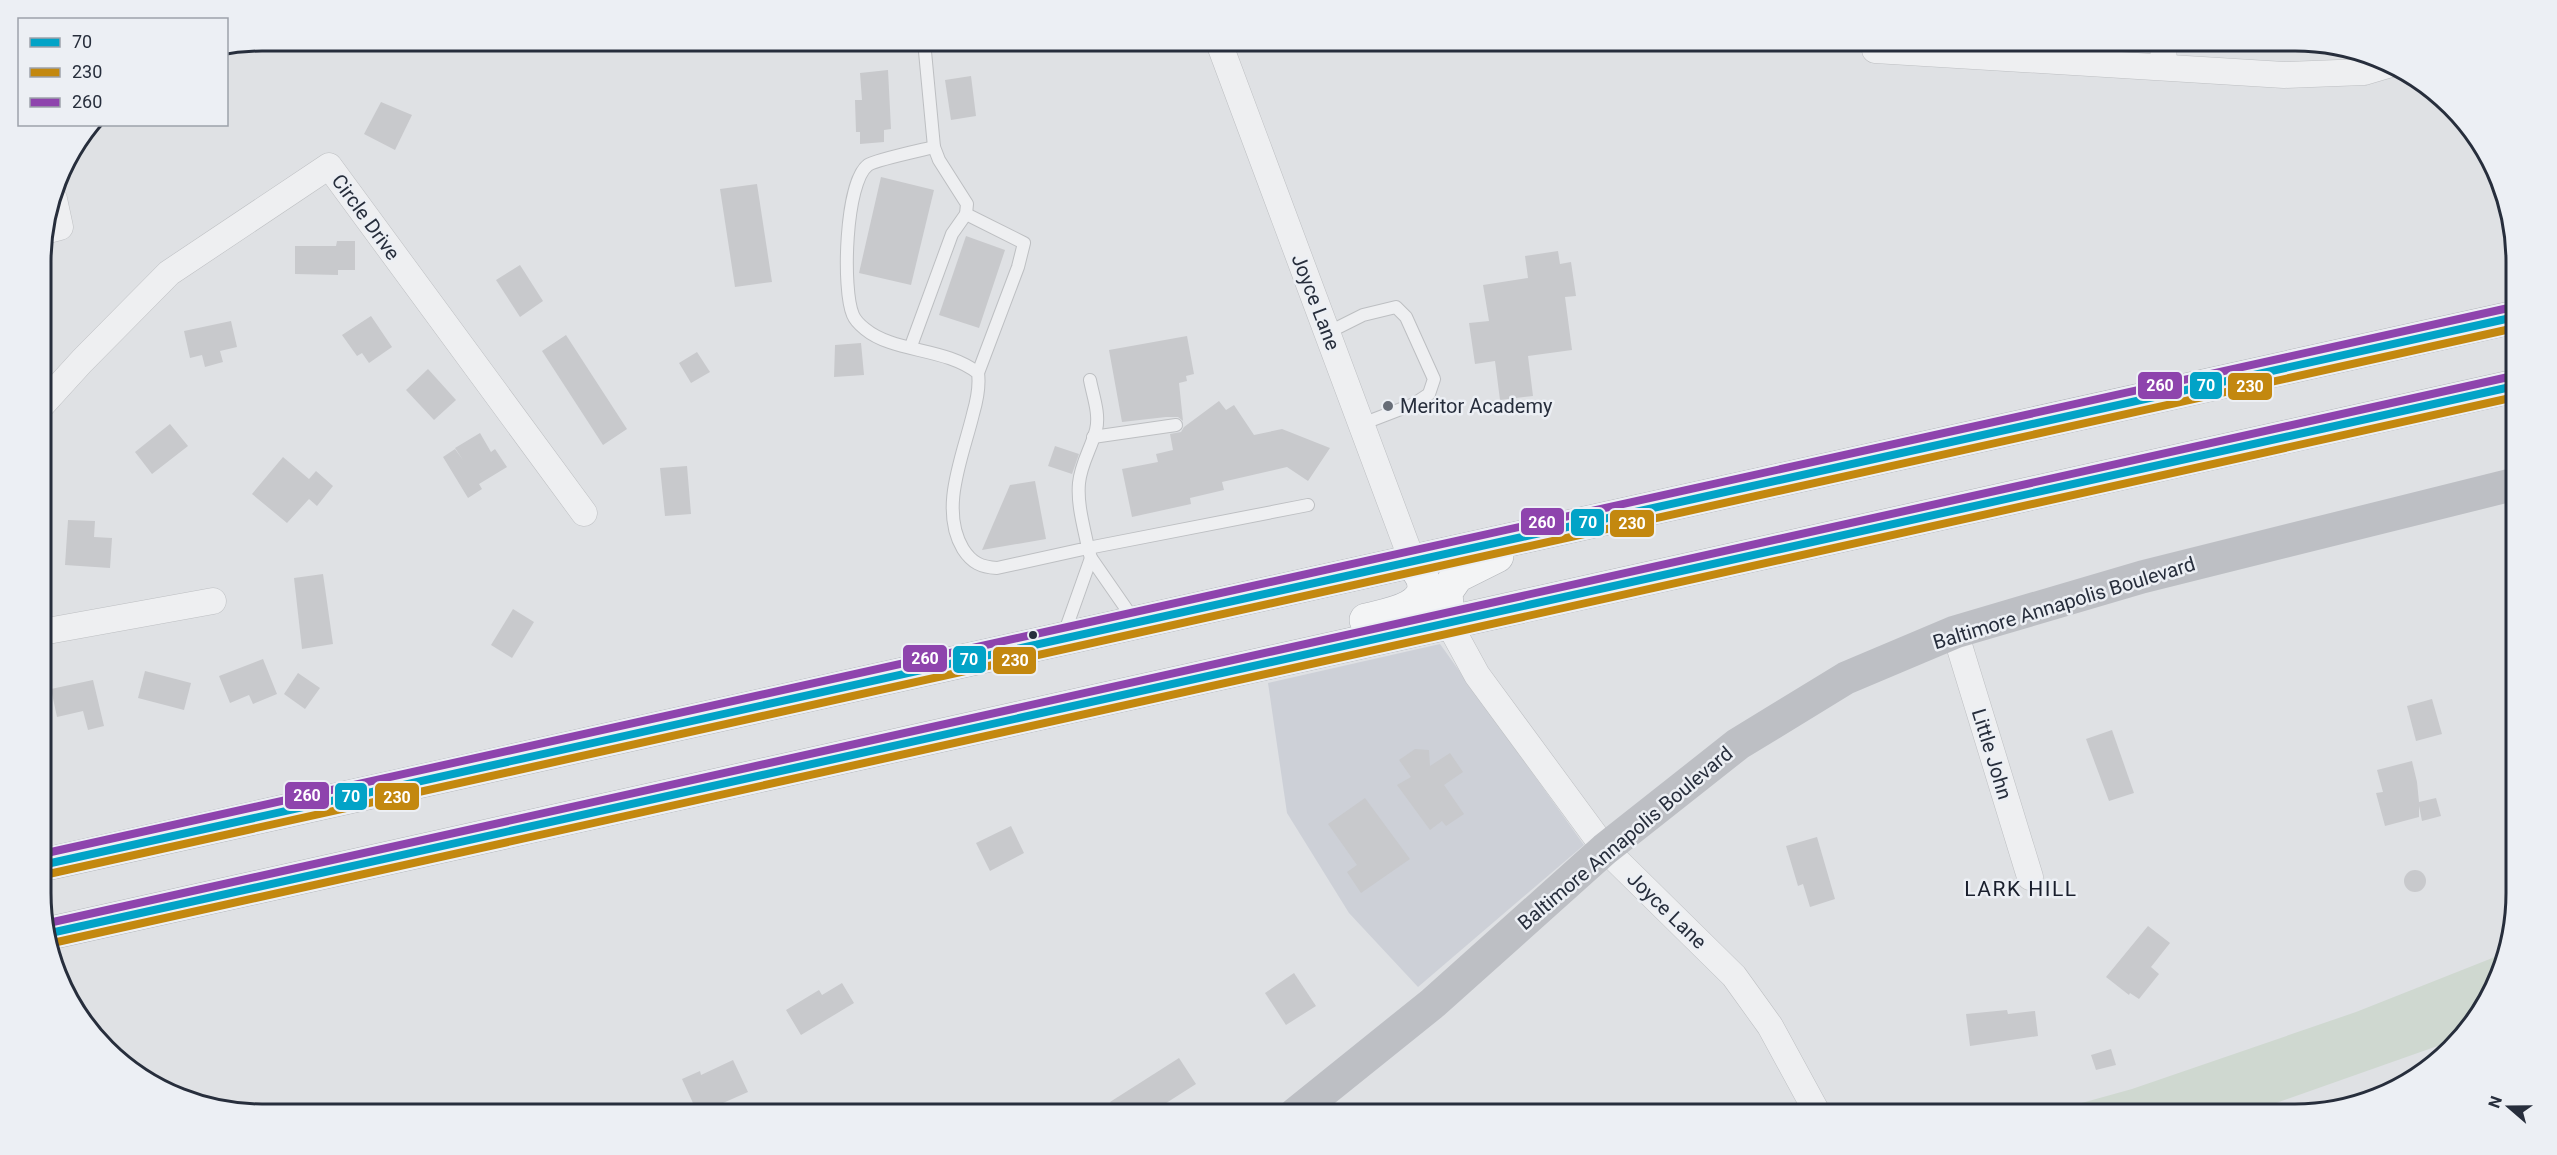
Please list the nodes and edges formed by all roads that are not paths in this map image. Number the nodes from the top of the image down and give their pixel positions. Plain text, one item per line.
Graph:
1 (925, 51) edge
2 (1222, 51) edge
3 (1891, 51) edge
4 (2163, 51) edge
5 (2164, 68) junction
6 (2378, 68) edge
7 (934, 147) junction
8 (57, 212) edge
9 (966, 214) junction
10 (54, 229) edge
11 (2506, 319) edge
12 (1328, 333) junction
13 (911, 346) junction
14 (978, 373) junction
15 (1090, 380) dead end
16 (2506, 388) edge
17 (51, 395) edge
18 (1362, 424) junction
19 (1176, 425) dead end
20 (1093, 437) junction
21 (2506, 486) edge
22 (1308, 505) dead end
23 (584, 513) dead end
24 (1553, 529) junction
25 (1089, 553) junction
26 (1413, 563) junction
27 (213, 602) dead end
28 (1135, 622) junction
29 (1448, 622) junction
30 (51, 630) edge
31 (1954, 632) junction
32 (1063, 638) junction
33 (1245, 667) junction
34 (1605, 849) junction
35 (51, 863) edge
36 (2030, 877) dead end
37 (55, 932) edge
38 (1307, 1104) edge
39 (1813, 1104) edge

1 - 7 lane
2 - 12 street, Joyce Lane
3 - 5 street
4 - 5 street
5 - 6 street
7 - 9 lane
7 - 13 lane
8 - 10 street
9 - 13 lane
9 - 14 lane
11 - 24 highway
12 - 18 street, Joyce Lane
12 - 18 lane
13 - 14 lane
14 - 25 lane
15 - 20 lane
16 - 29 highway
17 - 23 street, Circle Drive
18 - 26 street, Joyce Lane
19 - 20 lane
20 - 25 lane
21 - 31 street, Baltimore Annapolis Boulevard
22 - 25 lane
24 - 26 highway
24 - 29 highway
25 - 28 lane
25 - 32 lane
26 - 28 highway
26 - 33 highway
27 - 30 street
28 - 32 highway
29 - 33 highway
29 - 34 street, Joyce Lane
31 - 34 street, Baltimore Annapolis Boulevard
31 - 36 street, Little John
32 - 35 highway
33 - 37 highway
34 - 38 street, Baltimore Annapolis Boulevard
34 - 39 street, Joyce Lane

